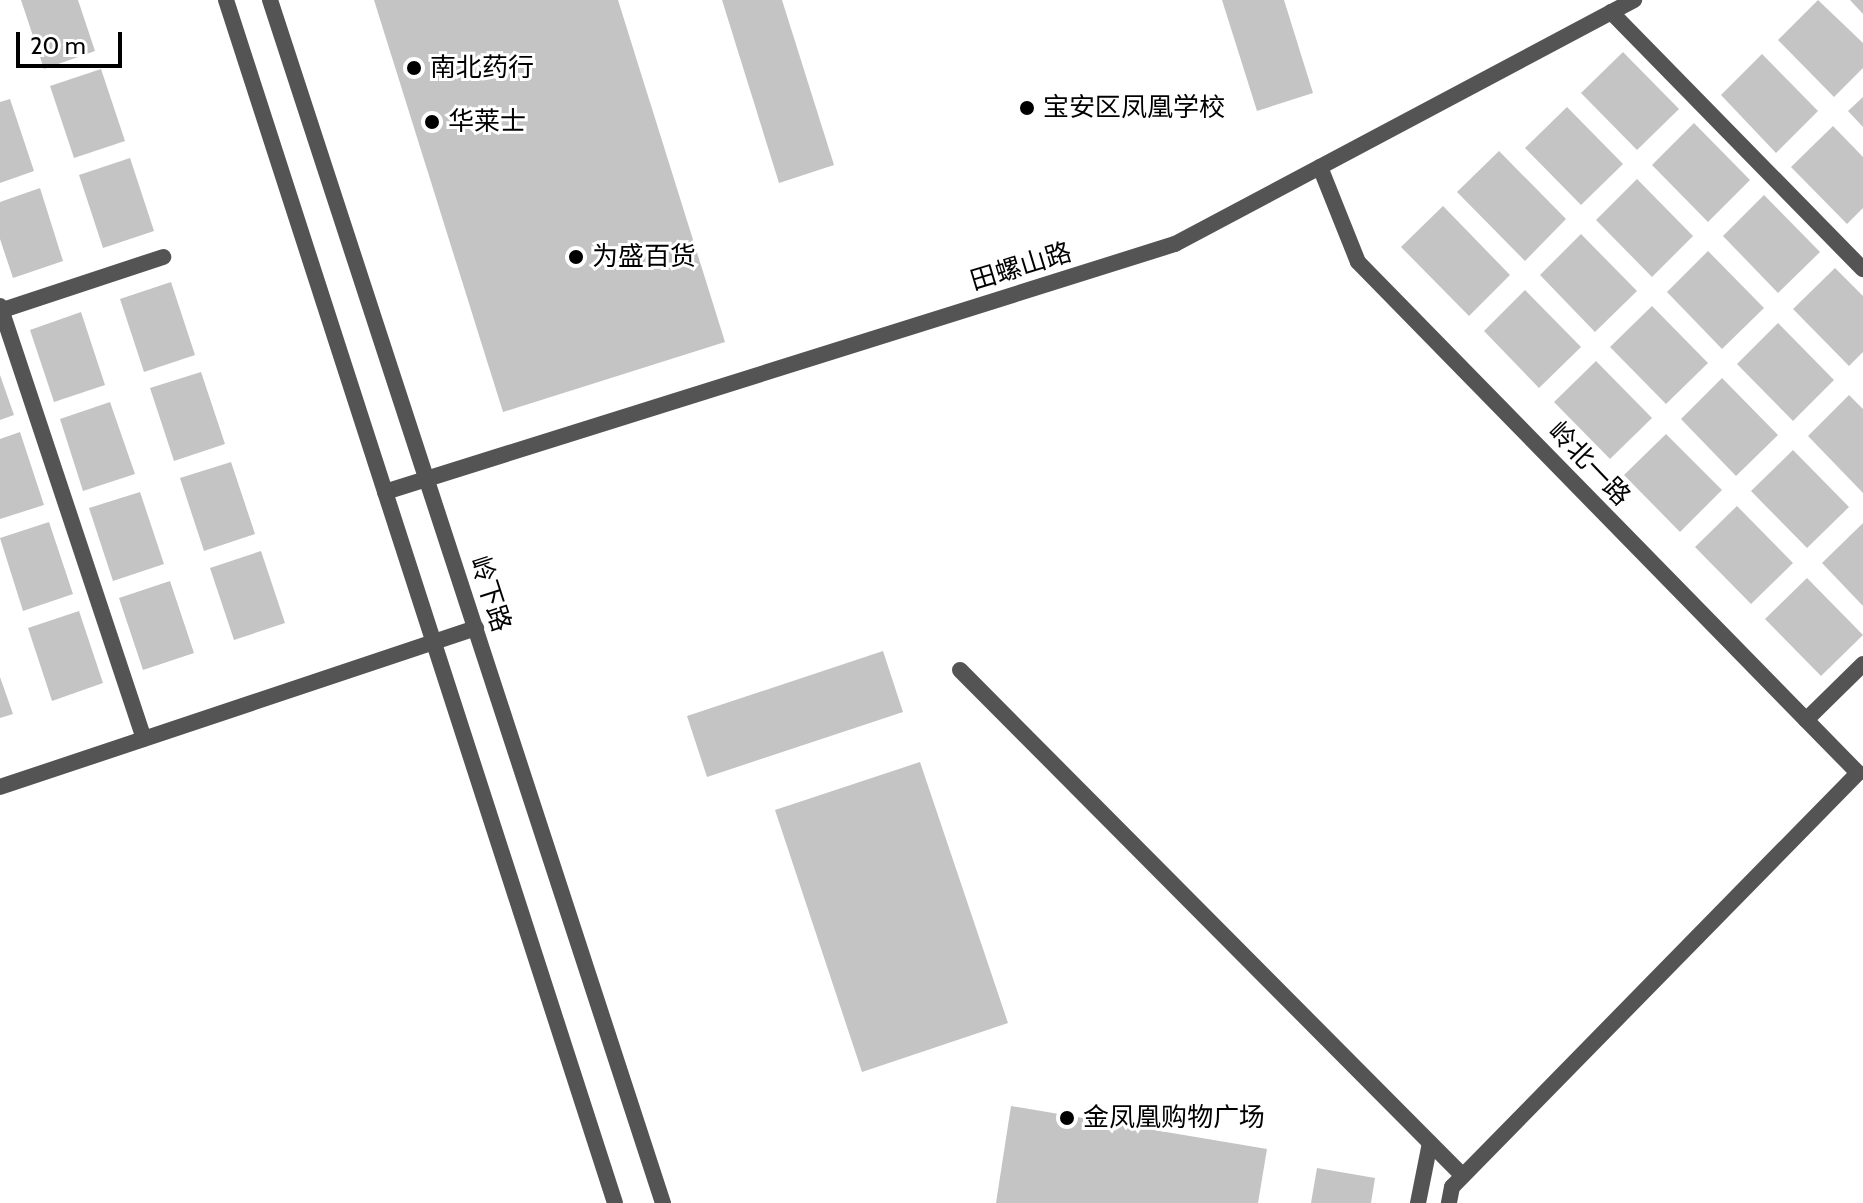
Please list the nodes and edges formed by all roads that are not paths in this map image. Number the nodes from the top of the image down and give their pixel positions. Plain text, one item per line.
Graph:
1 (226, 0) edge
2 (270, 0) edge
3 (1634, 0) edge
4 (1611, 12) junction
5 (1320, 167) junction
6 (163, 257) dead end
7 (1863, 269) edge
8 (0, 309) edge
9 (427, 479) junction
10 (385, 492) junction
11 (476, 628) junction
12 (434, 642) junction
13 (1863, 664) edge
14 (960, 670) dead end
15 (1806, 720) junction
16 (144, 739) junction
17 (0, 787) edge
18 (1430, 1143) junction
19 (1454, 1189) edge
20 (615, 1203) edge
21 (663, 1203) edge
22 (1418, 1203) edge

1 - 10 street
2 - 9 street, 岭下路
3 - 4 street, 田螺山路
4 - 5 street, 田螺山路
4 - 7 street
5 - 9 street, 田螺山路
5 - 15 street, 岭北一路
6 - 8 street
8 - 16 street
9 - 10 street, 田螺山路
9 - 11 street, 岭下路
10 - 12 street
11 - 12 street
11 - 21 street, 岭下路
12 - 16 street
12 - 20 street
13 - 15 street
14 - 18 street
15 - 19 street, 岭北一路
16 - 17 street
18 - 19 street
18 - 22 street

